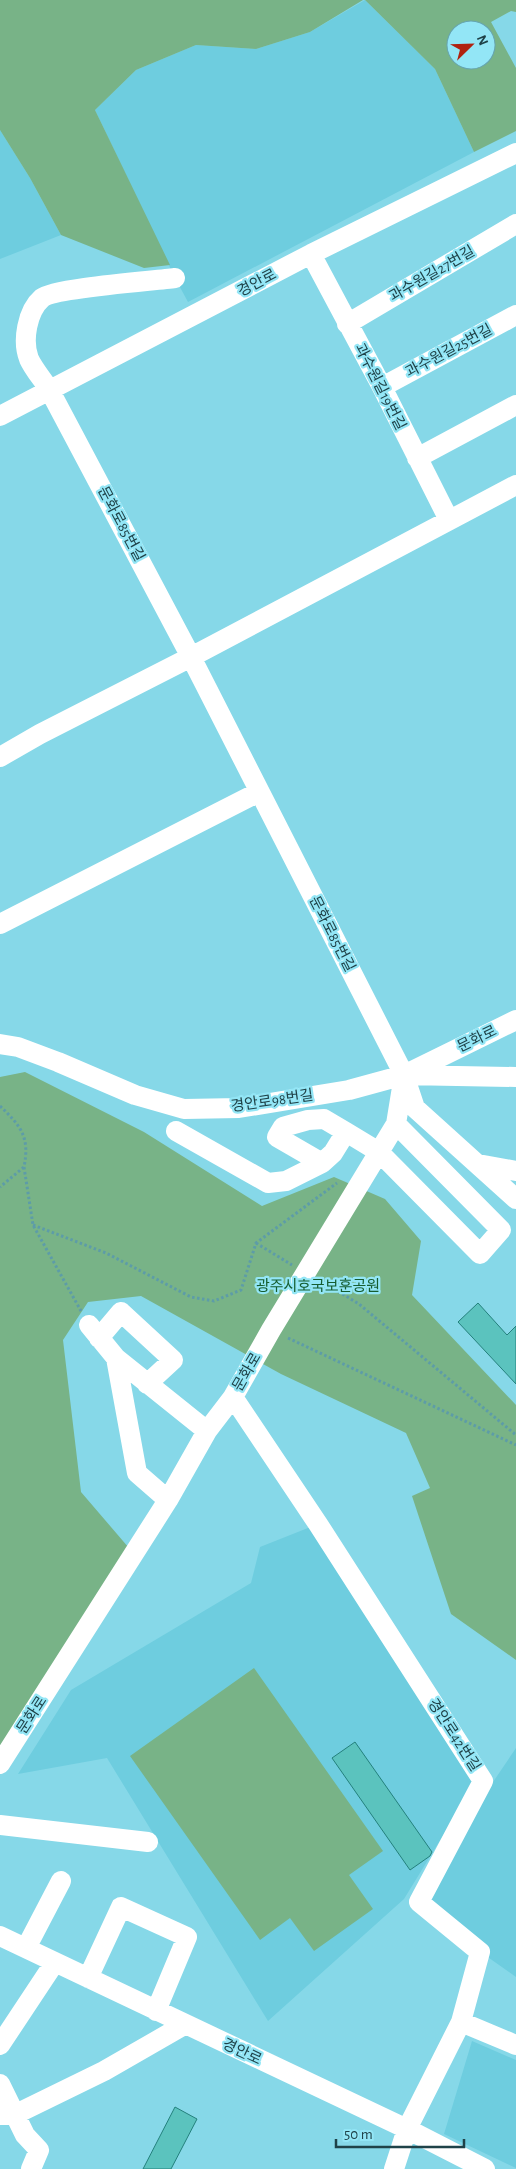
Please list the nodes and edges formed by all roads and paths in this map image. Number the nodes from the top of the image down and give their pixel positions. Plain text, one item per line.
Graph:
1 (516, 153) edge
2 (516, 224) edge
3 (311, 254) junction
4 (175, 278) dead end
5 (516, 315) edge
6 (347, 324) junction
7 (382, 387) junction
8 (50, 392) junction
9 (516, 405) edge
10 (0, 416) edge
11 (416, 458) junction
12 (516, 485) edge
13 (449, 520) junction
14 (191, 657) junction
15 (0, 757) edge
16 (259, 792) junction
17 (0, 924) edge
18 (516, 1020) edge
19 (0, 1044) edge
20 (404, 1075) junction
21 (516, 1077) edge
22 (0, 1106) edge
23 (396, 1124) junction
24 (176, 1131) dead end
25 (346, 1132) junction
26 (379, 1152) junction
27 (322, 1163) junction
28 (478, 1164) junction
29 (24, 1167) junction
30 (516, 1171) edge
31 (341, 1181) dead end
32 (0, 1187) edge
33 (516, 1199) edge
34 (33, 1224) junction
35 (359, 1304) dead end
36 (271, 1330) junction
37 (94, 1331) junction
38 (116, 1358) junction
39 (147, 1384) junction
40 (233, 1397) junction
41 (207, 1431) junction
42 (516, 1435) edge
43 (516, 1445) edge
44 (168, 1500) junction
45 (0, 1764) edge
46 (0, 1825) edge
47 (148, 1842) dead end
48 (61, 1881) dead end
49 (0, 1936) edge
50 (26, 1948) junction
51 (55, 1962) junction
52 (88, 1978) junction
53 (156, 2011) junction
54 (461, 2022) junction
55 (184, 2025) junction
56 (0, 2045) edge
57 (516, 2046) edge
58 (0, 2084) edge
59 (7, 2115) edge
60 (407, 2129) junction
61 (31, 2169) edge
62 (394, 2169) edge
63 (485, 2169) edge

1 - 3 street, 경안로
2 - 6 street, 과수원길27번길
3 - 6 street, 과수원길19번길
3 - 8 street, 경안로
4 - 8 street, 문화로85번길
5 - 7 street, 과수원길25번길
6 - 7 street, 과수원길19번길
7 - 11 street, 과수원길19번길
8 - 10 street, 경안로
8 - 14 street, 문화로85번길
9 - 11 street
11 - 13 street, 과수원길19번길
12 - 13 street
13 - 14 street
14 - 15 street
14 - 16 street, 문화로85번길
16 - 17 street
16 - 20 street, 문화로85번길
18 - 20 street, 문화로
19 - 20 street, 경안로98번길
20 - 21 street
20 - 23 street, 문화로
20 - 28 street, 문화로85번길
22 - 29 path
23 - 26 street, 문화로
23 - 26 street
24 - 27 street
25 - 26 street
25 - 27 street
25 - 27 street
26 - 36 street, 문화로
28 - 30 street
28 - 33 street, 문화로85번길
29 - 32 path
29 - 34 path
31 - 34 path
34 - 37 path
35 - 42 path
36 - 40 street, 문화로
36 - 43 path
37 - 38 street
37 - 39 street
38 - 39 street
38 - 44 street
39 - 41 street
40 - 41 street, 문화로
40 - 54 street, 경안로42번길
41 - 44 street, 문화로
44 - 45 street, 문화로
46 - 47 street
48 - 50 street
49 - 50 street, 경안로
50 - 51 street, 경안로
51 - 52 street, 경안로
51 - 56 street
52 - 53 street, 경안로
52 - 53 street
53 - 55 street, 경안로
54 - 57 street
54 - 60 street, 경안로42번길
55 - 59 street
55 - 60 street, 경안로
58 - 59 street
59 - 61 street
60 - 62 street, 경안로42번길
60 - 63 street, 경안로

